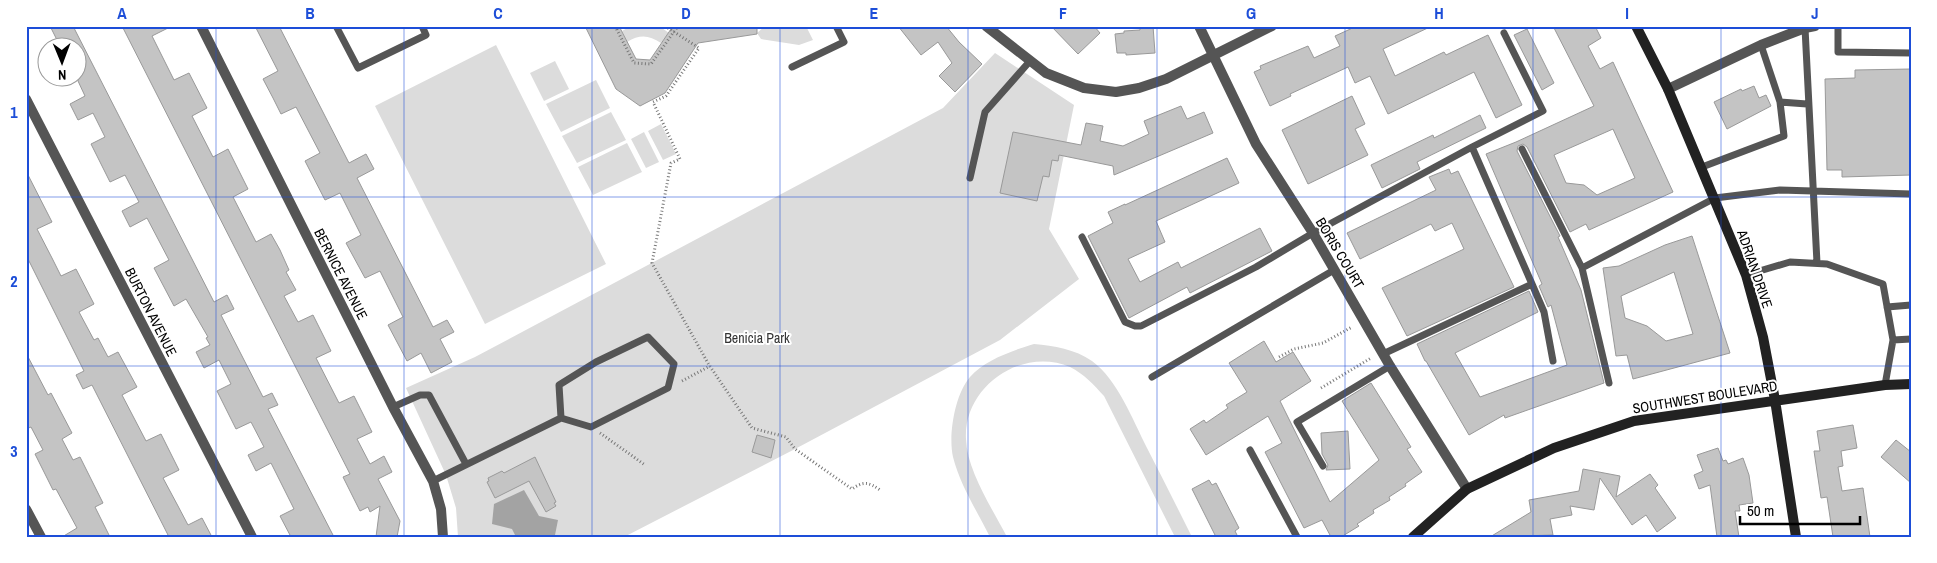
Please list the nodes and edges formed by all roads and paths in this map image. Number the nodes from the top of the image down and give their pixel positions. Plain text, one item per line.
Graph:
1 (201, 26) edge
2 (336, 26) edge
3 (422, 26) edge
4 (623, 26) edge
5 (665, 26) edge
6 (678, 26) edge
7 (836, 26) edge
8 (986, 26) edge
9 (1199, 26) edge
10 (1272, 26) edge
11 (1636, 26) edge
12 (1838, 26) edge
13 (1810, 27) edge
14 (616, 28) edge
15 (674, 32) junction
16 (1504, 33) dead end
17 (1761, 45) junction
18 (1911, 53) edge
19 (1213, 55) junction
20 (1030, 61) junction
21 (792, 67) dead end
22 (1668, 89) junction
23 (26, 99) edge
24 (1780, 102) junction
25 (1808, 104) junction
26 (1472, 147) junction
27 (1522, 149) dead end
28 (1702, 167) junction
29 (970, 178) dead end
30 (1813, 191) junction
31 (1911, 194) edge
32 (1715, 198) junction
33 (1313, 233) junction
34 (1082, 238) dead end
35 (1816, 263) junction
36 (1582, 268) junction
37 (1334, 270) junction
38 (1746, 275) junction
39 (1532, 284) junction
40 (1911, 305) edge
41 (1887, 307) junction
42 (1352, 326) dead end
43 (1911, 339) edge
44 (1893, 340) junction
45 (1383, 354) junction
46 (1279, 357) dead end
47 (1372, 357) dead end
48 (1553, 361) dead end
49 (710, 366) junction
50 (1390, 366) junction
51 (1152, 377) dead end
52 (1609, 383) dead end
53 (1911, 384) edge
54 (1885, 385) junction
55 (668, 388) junction
56 (1321, 388) dead end
57 (1775, 400) junction
58 (393, 407) junction
59 (561, 418) junction
60 (591, 427) junction
61 (1250, 450) dead end
62 (466, 464) junction
63 (645, 465) dead end
64 (1323, 466) dead end
65 (433, 481) junction
66 (1468, 489) junction
67 (880, 490) dead end
68 (26, 509) edge
69 (41, 537) edge
70 (252, 537) edge
71 (443, 537) edge
72 (1297, 537) edge
73 (1414, 537) edge
74 (1796, 537) edge

1 - 58 street, BERNICE AVENUE
2 - 3 lane
4 - 14 path
5 - 15 path
6 - 15 path
7 - 21 lane
8 - 20 street
9 - 19 street, BORIS COURT
10 - 19 street
11 - 22 street, ADRIAN DRIVE
12 - 18 lane
13 - 17 street
13 - 25 lane
14 - 15 path
15 - 49 path
16 - 26 lane
17 - 22 street
17 - 24 lane
19 - 20 street
19 - 33 street, BORIS COURT
20 - 29 lane
22 - 28 street, ADRIAN DRIVE
23 - 70 street, BURTON AVENUE
24 - 25 lane
24 - 28 lane
25 - 30 lane
26 - 33 lane
26 - 39 lane
27 - 36 lane
28 - 32 street, ADRIAN DRIVE
30 - 31 lane
30 - 32 lane
30 - 35 lane
32 - 36 lane
32 - 38 street, ADRIAN DRIVE
33 - 34 lane
33 - 37 street, BORIS COURT
35 - 38 lane
35 - 41 lane
36 - 52 lane
37 - 45 street, BORIS COURT
37 - 51 lane
38 - 57 street, ADRIAN DRIVE
39 - 45 lane
39 - 48 lane
40 - 41 lane
41 - 44 lane
42 - 46 path
43 - 44 lane
44 - 54 lane
45 - 50 street, BORIS COURT
47 - 56 path
49 - 55 path
49 - 67 path
50 - 64 lane
50 - 66 street, BORIS COURT
53 - 54 street, SOUTHWEST BOULEVARD
54 - 57 street, SOUTHWEST BOULEVARD
55 - 59 lane
55 - 60 lane
57 - 66 street, SOUTHWEST BOULEVARD
57 - 74 street, ADRIAN DRIVE
58 - 62 lane
58 - 65 street, BERNICE AVENUE
59 - 60 lane
59 - 62 lane
60 - 63 path
61 - 72 lane
62 - 65 lane
65 - 71 street, BERNICE AVENUE
66 - 73 street, SOUTHWEST BOULEVARD
68 - 69 street

